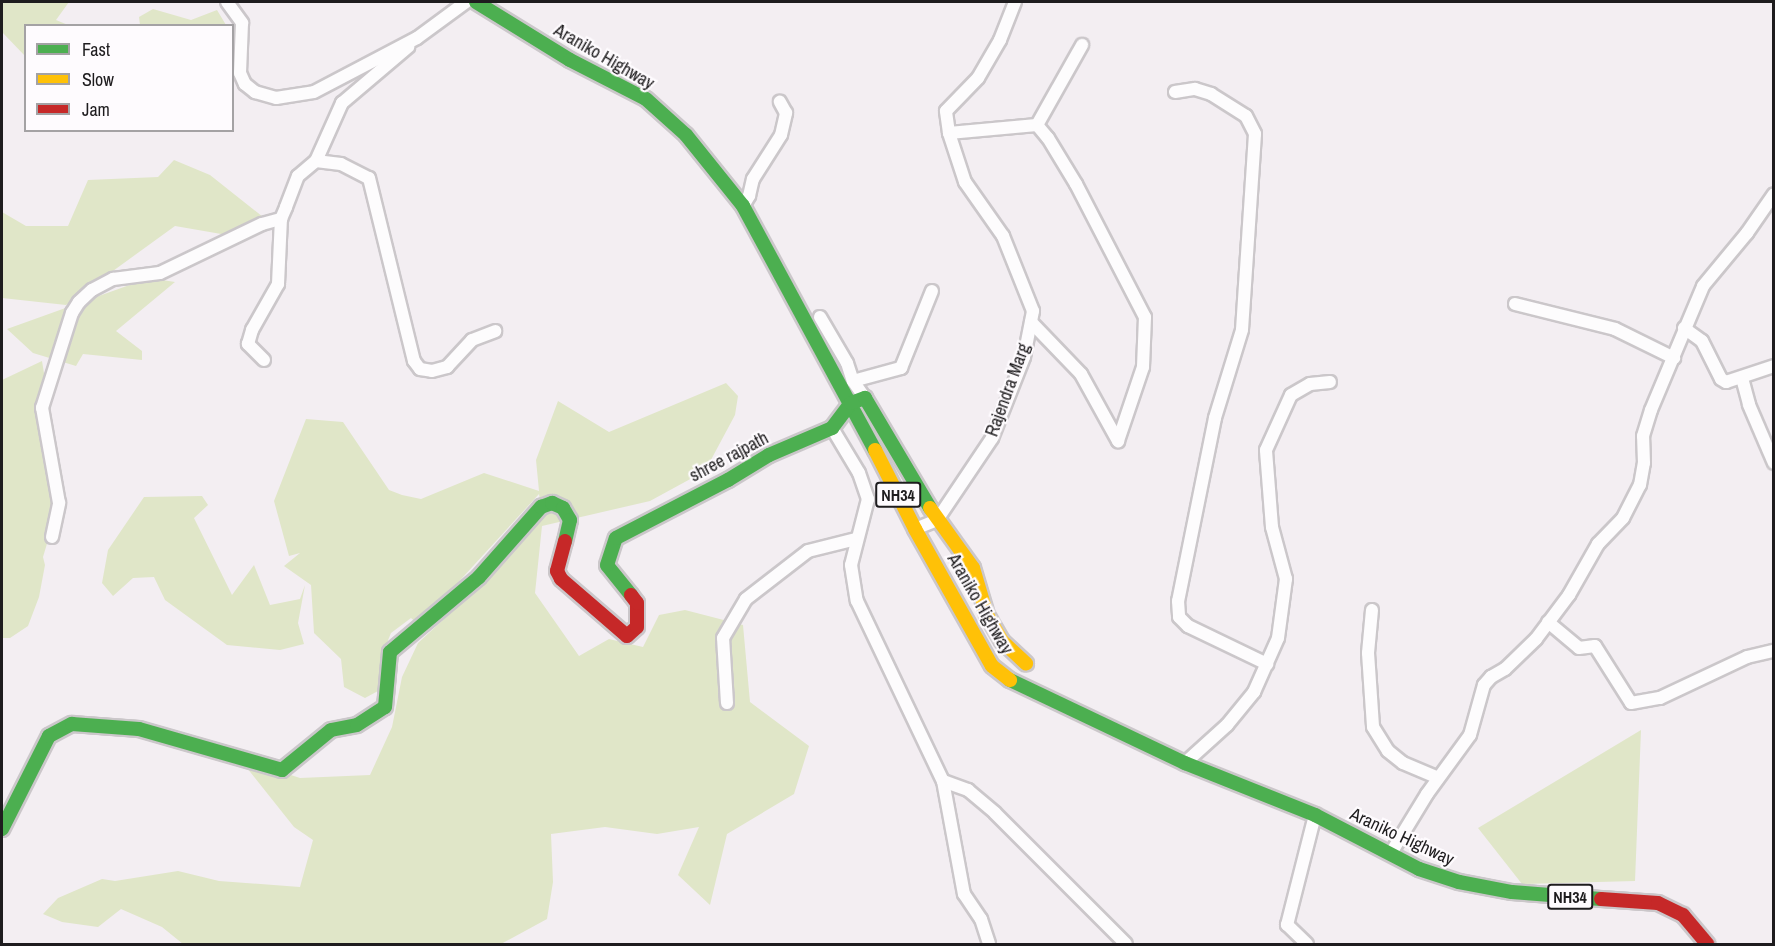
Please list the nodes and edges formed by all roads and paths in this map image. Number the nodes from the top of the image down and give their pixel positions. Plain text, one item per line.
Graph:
1 (227, 2) edge
2 (466, 2) edge
3 (476, 2) edge
4 (1015, 2) edge
5 (417, 38) junction
6 (1082, 45) dead end
7 (1175, 92) dead end
8 (780, 102) dead end
9 (1036, 125) junction
10 (949, 133) junction
11 (316, 161) junction
12 (1773, 194) edge
13 (743, 206) junction
14 (281, 219) junction
15 (932, 291) dead end
16 (1515, 304) dead end
17 (820, 317) dead end
18 (1031, 322) junction
19 (1684, 328) junction
20 (495, 331) dead end
21 (1674, 358) junction
22 (264, 360) dead end
23 (1773, 366) edge
24 (1742, 378) junction
25 (853, 381) junction
26 (1330, 382) dead end
27 (858, 401) junction
28 (832, 428) junction
29 (1773, 463) edge
30 (937, 520) junction
31 (915, 529) junction
32 (52, 537) dead end
33 (856, 539) junction
34 (1372, 610) dead end
35 (1548, 622) junction
36 (1773, 651) edge
37 (1026, 663) dead end
38 (1267, 664) junction
39 (727, 703) dead end
40 (1185, 763) junction
41 (1438, 778) junction
42 (943, 781) junction
43 (1315, 815) junction
44 (2, 829) edge
45 (1391, 853) junction
46 (989, 945) edge
47 (1126, 945) edge
48 (1307, 945) edge
49 (1707, 945) edge

1 - 5 street
2 - 5 street
3 - 13 main road, Araniko Highway / NH34
4 - 10 street
5 - 11 street
6 - 9 street
7 - 38 street
8 - 13 street
9 - 10 street
9 - 18 street
10 - 18 street, Rajendra Marg
11 - 14 street
11 - 20 street
12 - 19 street
13 - 27 main road, Araniko Highway / NH34
14 - 22 street
14 - 32 street
15 - 25 street
16 - 21 street
17 - 25 street
18 - 30 street, Rajendra Marg
19 - 21 street
19 - 24 street
21 - 35 street
23 - 24 street
24 - 29 street
25 - 27 street
26 - 38 street
27 - 28 main road, shree rajpath
27 - 30 main road
27 - 31 main road, Araniko Highway / NH34
28 - 33 street
28 - 44 main road, shree rajpath
30 - 31 street
30 - 37 main road
31 - 40 main road, Araniko Highway / NH34
33 - 39 street
33 - 42 street
34 - 41 street
35 - 36 street
35 - 41 street
38 - 40 street
40 - 43 main road, Araniko Highway / NH34
41 - 45 street
42 - 46 street
42 - 47 street
43 - 45 main road, Araniko Highway / NH34
43 - 48 street
45 - 49 main road, Araniko Highway / NH34

